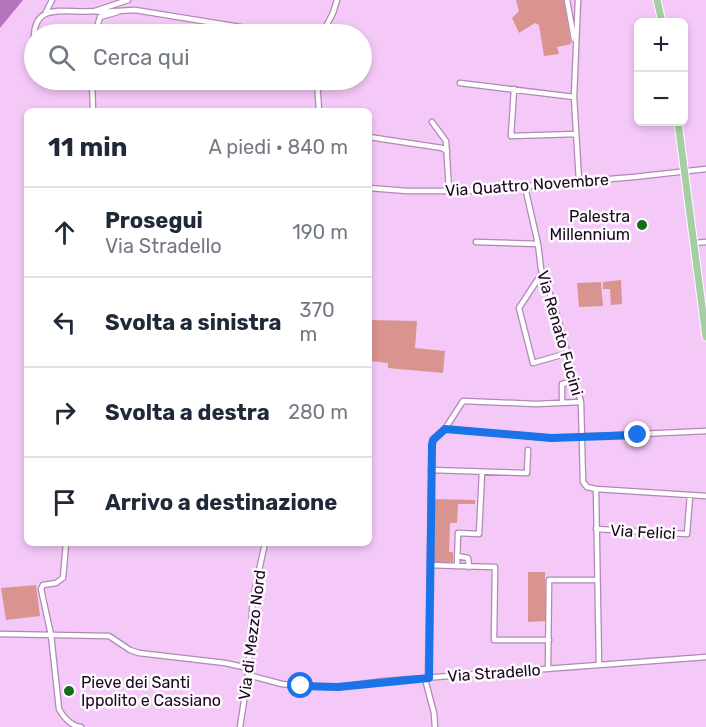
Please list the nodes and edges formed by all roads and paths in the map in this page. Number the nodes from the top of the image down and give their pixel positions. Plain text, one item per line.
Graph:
1 (52, 0) edge
2 (128, 0) edge
3 (337, 0) edge
4 (567, 0) edge
5 (578, 0) edge
6 (657, 0) edge
7 (95, 11) junction
8 (120, 11) junction
9 (46, 12) junction
10 (661, 18) edge
11 (34, 24) edge
12 (98, 24) edge
13 (221, 24) edge
14 (327, 24) edge
15 (576, 45) junction
16 (460, 82) dead end
17 (514, 89) junction
18 (92, 90) edge
19 (318, 90) edge
20 (574, 97) junction
21 (93, 108) edge
22 (319, 108) edge
23 (432, 122) dead end
24 (678, 126) edge
25 (576, 134) junction
26 (372, 137) edge
27 (447, 151) junction
28 (706, 169) edge
29 (684, 171) junction
30 (579, 181) junction
31 (525, 187) junction
32 (372, 188) edge
33 (449, 191) junction
34 (476, 242) dead end
35 (706, 242) edge
36 (694, 243) junction
37 (538, 244) junction
38 (542, 273) junction
39 (706, 337) edge
40 (568, 353) junction
41 (575, 381) junction
42 (581, 402) junction
43 (562, 403) junction
44 (445, 429) junction
45 (706, 431) edge
46 (582, 436) junction
47 (528, 450) dead end
48 (431, 470) junction
49 (482, 472) junction
50 (596, 489) junction
51 (690, 495) junction
52 (706, 496) edge
53 (596, 529) junction
54 (66, 546) edge
55 (264, 546) edge
56 (457, 556) junction
57 (430, 565) junction
58 (457, 566) junction
59 (469, 567) junction
60 (597, 580) junction
61 (0, 634) edge
62 (51, 635) junction
63 (549, 640) junction
64 (706, 657) edge
65 (599, 665) junction
66 (248, 668) junction
67 (548, 669) junction
68 (248, 675) junction
69 (427, 678) junction
70 (75, 727) edge
71 (81, 727) edge
72 (240, 727) edge
73 (435, 727) edge

1 - 9 street
2 - 7 street
3 - 14 street
4 - 15 street
5 - 15 street
6 - 10 main road
7 - 8 street
7 - 9 street
8 - 12 street
8 - 13 street
9 - 11 street
15 - 20 street
16 - 17 street
17 - 20 street
17 - 25 street
18 - 21 street
19 - 22 street
20 - 25 street
23 - 27 street
24 - 29 main road
25 - 30 street
26 - 27 street
27 - 33 street
28 - 29 street, Via Quattro Novembre
29 - 30 street, Via Quattro Novembre
29 - 36 main road
30 - 31 street, Via Quattro Novembre
31 - 33 street, Via Quattro Novembre
31 - 37 street, Via Renato Fucini
32 - 33 street, Via Quattro Novembre
34 - 37 street
35 - 36 street
36 - 39 main road
37 - 38 street, Via Renato Fucini
38 - 40 street, Via Renato Fucini
38 - 40 street
40 - 41 street, Via Renato Fucini
41 - 42 street, Via Renato Fucini
41 - 43 street
42 - 43 street
42 - 46 street, Via Renato Fucini
43 - 44 street
44 - 46 street
44 - 48 street
45 - 46 street
46 - 50 street, Via Renato Fucini
47 - 49 street
48 - 49 street
48 - 57 street
49 - 56 street
50 - 51 street
50 - 53 street
51 - 52 street
51 - 53 street, Via Felici
53 - 60 street
54 - 62 street
55 - 66 street, Via di Mezzo Nord
56 - 58 street
56 - 59 street
57 - 58 street
57 - 69 street
58 - 59 street
59 - 63 street
60 - 63 street
60 - 65 street
61 - 62 street
62 - 66 street
62 - 70 street
63 - 67 street
64 - 65 street, Via Stradello
65 - 67 street, Via Stradello
66 - 68 street, Via di Mezzo Nord
67 - 69 street, Via Stradello
68 - 69 street, Via Stradello
68 - 72 street, Via di Mezzo Nord
69 - 73 street
70 - 71 street

